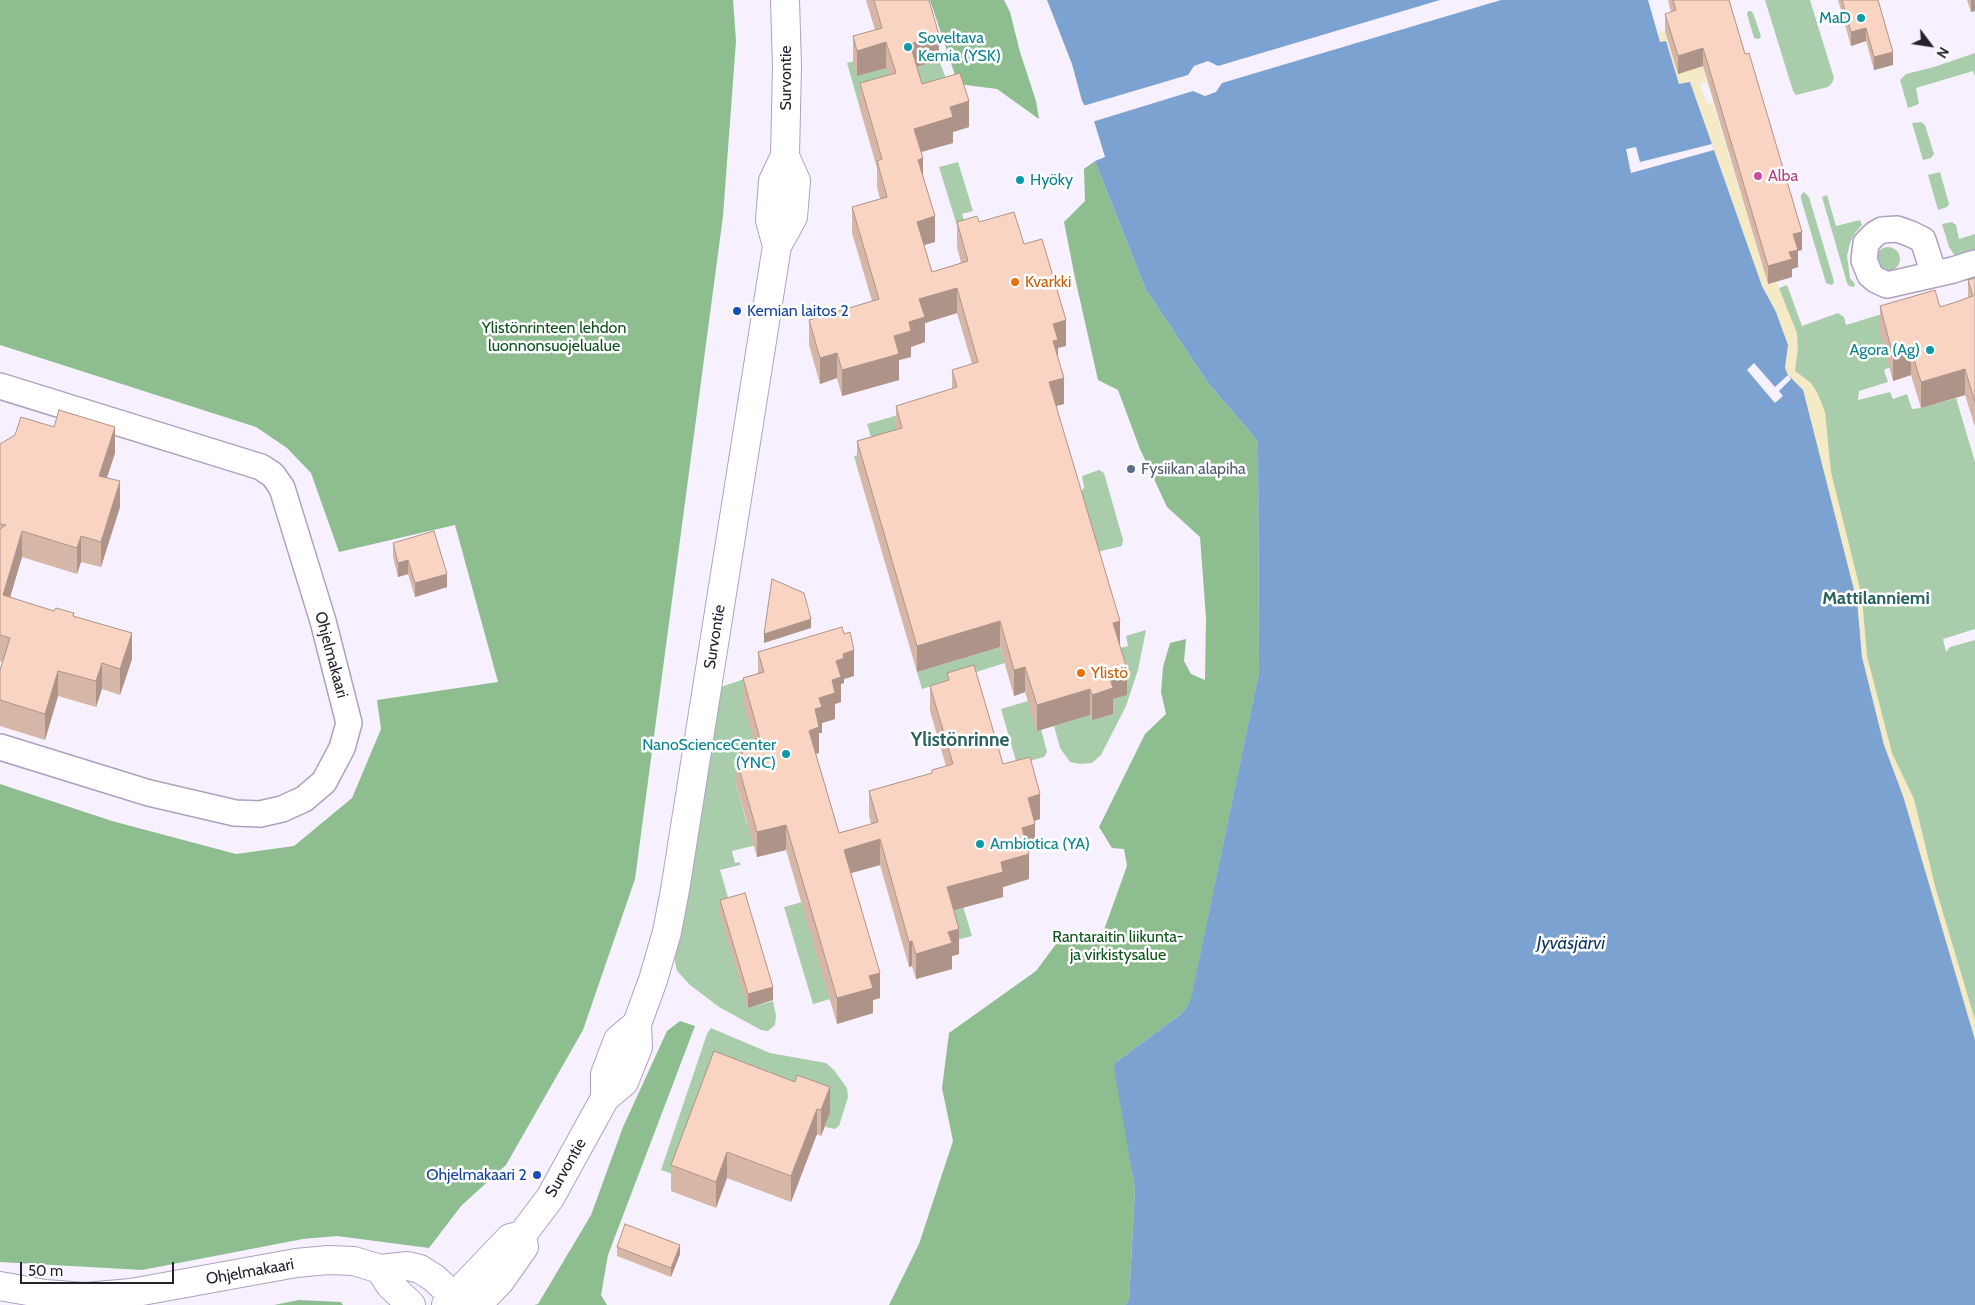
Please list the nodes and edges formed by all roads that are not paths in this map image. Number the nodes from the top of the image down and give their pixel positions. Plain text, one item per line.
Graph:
1 (784, 0) edge
2 (1975, 263) edge
3 (1934, 274) dead end
4 (0, 386) edge
5 (0, 747) edge
6 (380, 1269) junction
7 (0, 1286) edge
8 (460, 1303) edge
9 (411, 1305) edge

1 - 8 main road, Survontie
2 - 3 street
4 - 5 street, Ohjelmakaari
6 - 7 main road, Ohjelmakaari
6 - 8 main road, Ohjelmakaari
6 - 9 main road

